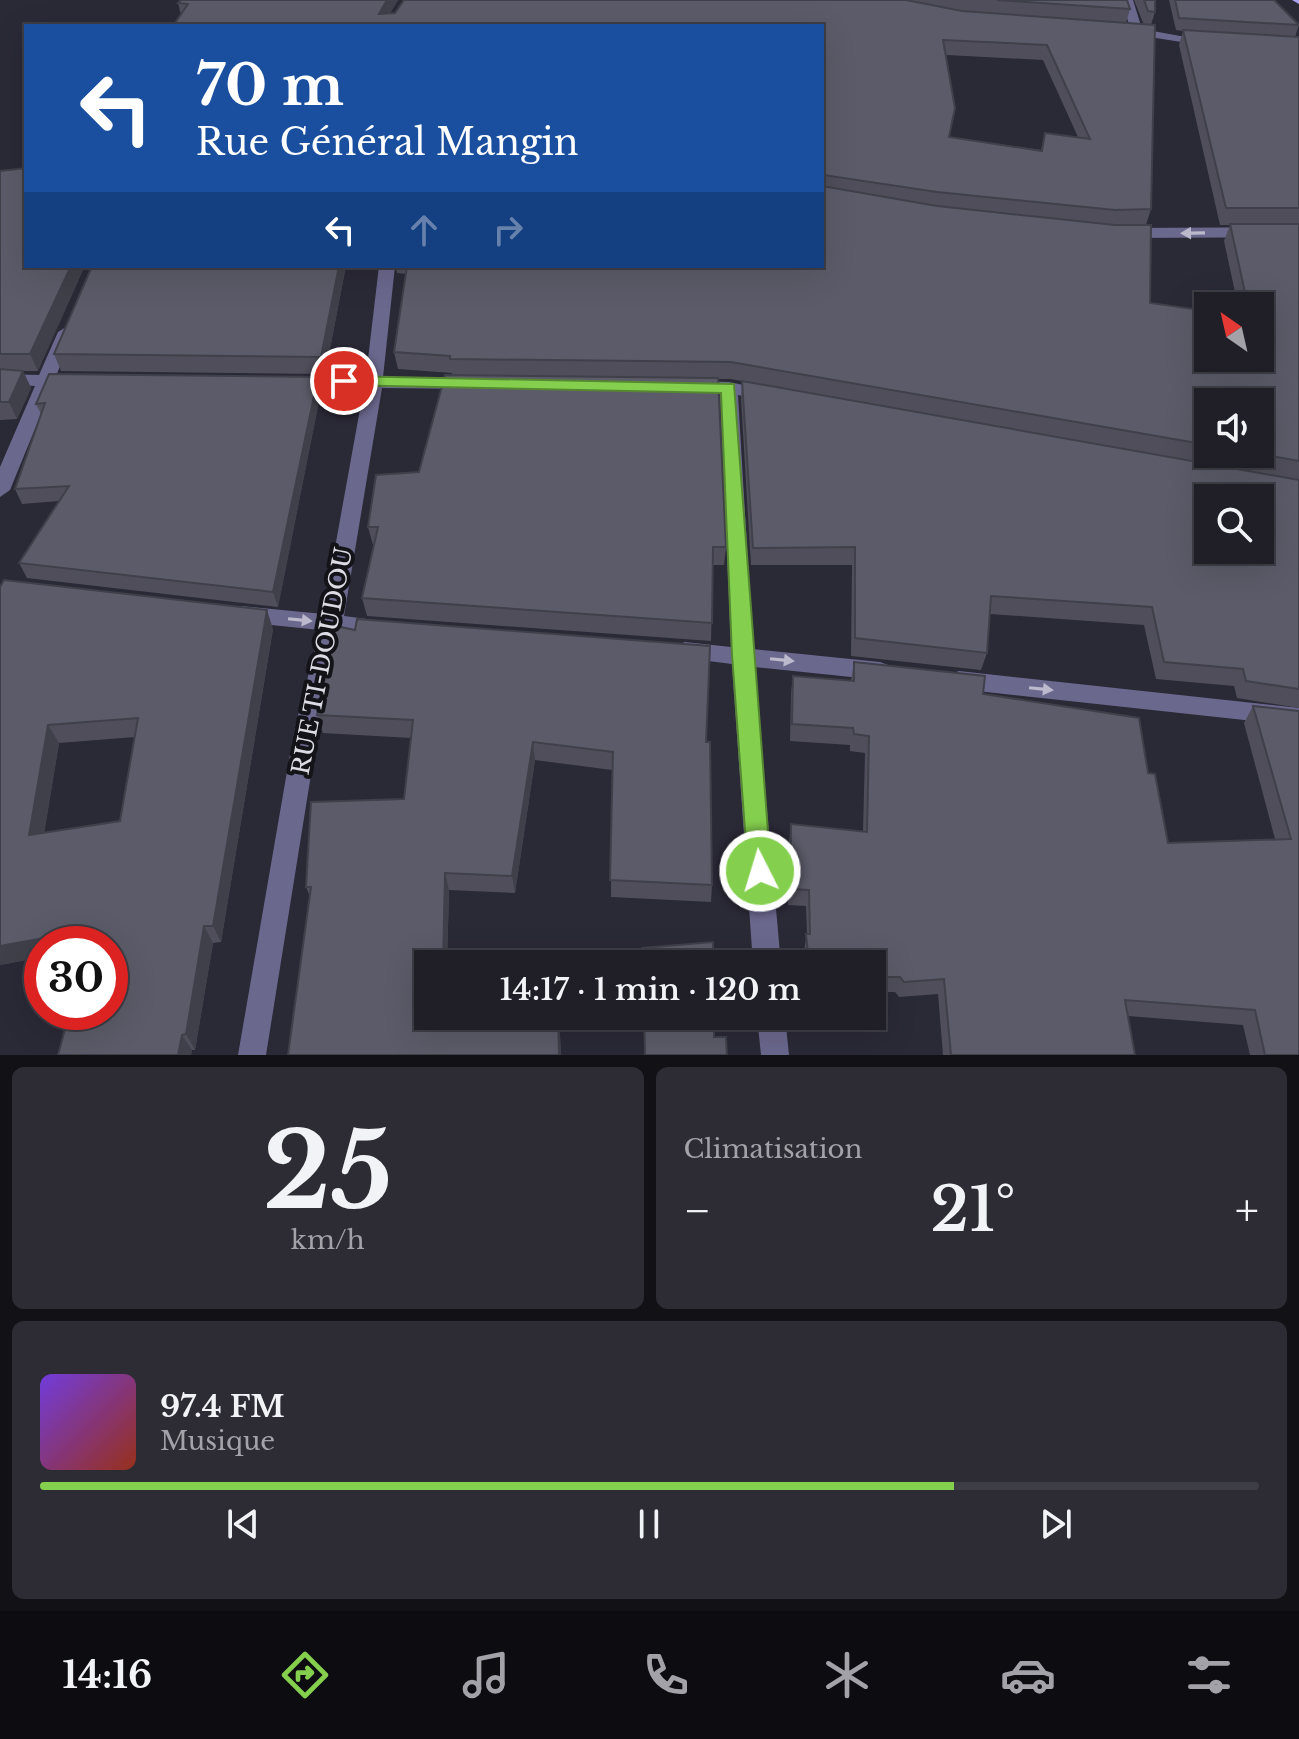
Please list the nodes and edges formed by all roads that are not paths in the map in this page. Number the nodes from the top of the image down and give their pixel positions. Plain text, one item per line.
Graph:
1 (1127, 0) edge
2 (1106, 29) edge
3 (1137, 31) junction
4 (1223, 42) edge
5 (1299, 232) edge
6 (1110, 234) edge
7 (387, 268) edge
8 (76, 310) edge
9 (0, 379) edge
10 (280, 381) edge
11 (374, 381) junction
12 (92, 382) edge
13 (45, 383) junction
14 (482, 383) edge
15 (667, 386) edge
16 (729, 388) junction
17 (790, 399) edge
18 (0, 490) edge
19 (221, 612) edge
20 (332, 624) junction
21 (411, 630) edge
22 (663, 649) edge
23 (742, 655) junction
24 (897, 673) edge
25 (943, 678) edge
26 (1299, 717) edge
27 (766, 950) edge
28 (772, 1030) edge
29 (252, 1055) edge
30 (775, 1055) edge

1 - 3 street
2 - 3 street
3 - 4 street
5 -> 6 street
7 - 11 street, RUE TI-DOUDOU
8 - 13 street
9 - 13 street
10 - 11 street
11 - 14 street
11 - 20 street, RUE TI-DOUDOU
12 - 13 street
13 - 18 street
15 - 16 street
16 - 17 street
16 - 23 street
19 -> 20 street
20 - 21 street
20 - 29 street, RUE TI-DOUDOU
22 - 23 street
23 -> 24 street
23 - 27 street
25 -> 26 street
28 - 30 street

